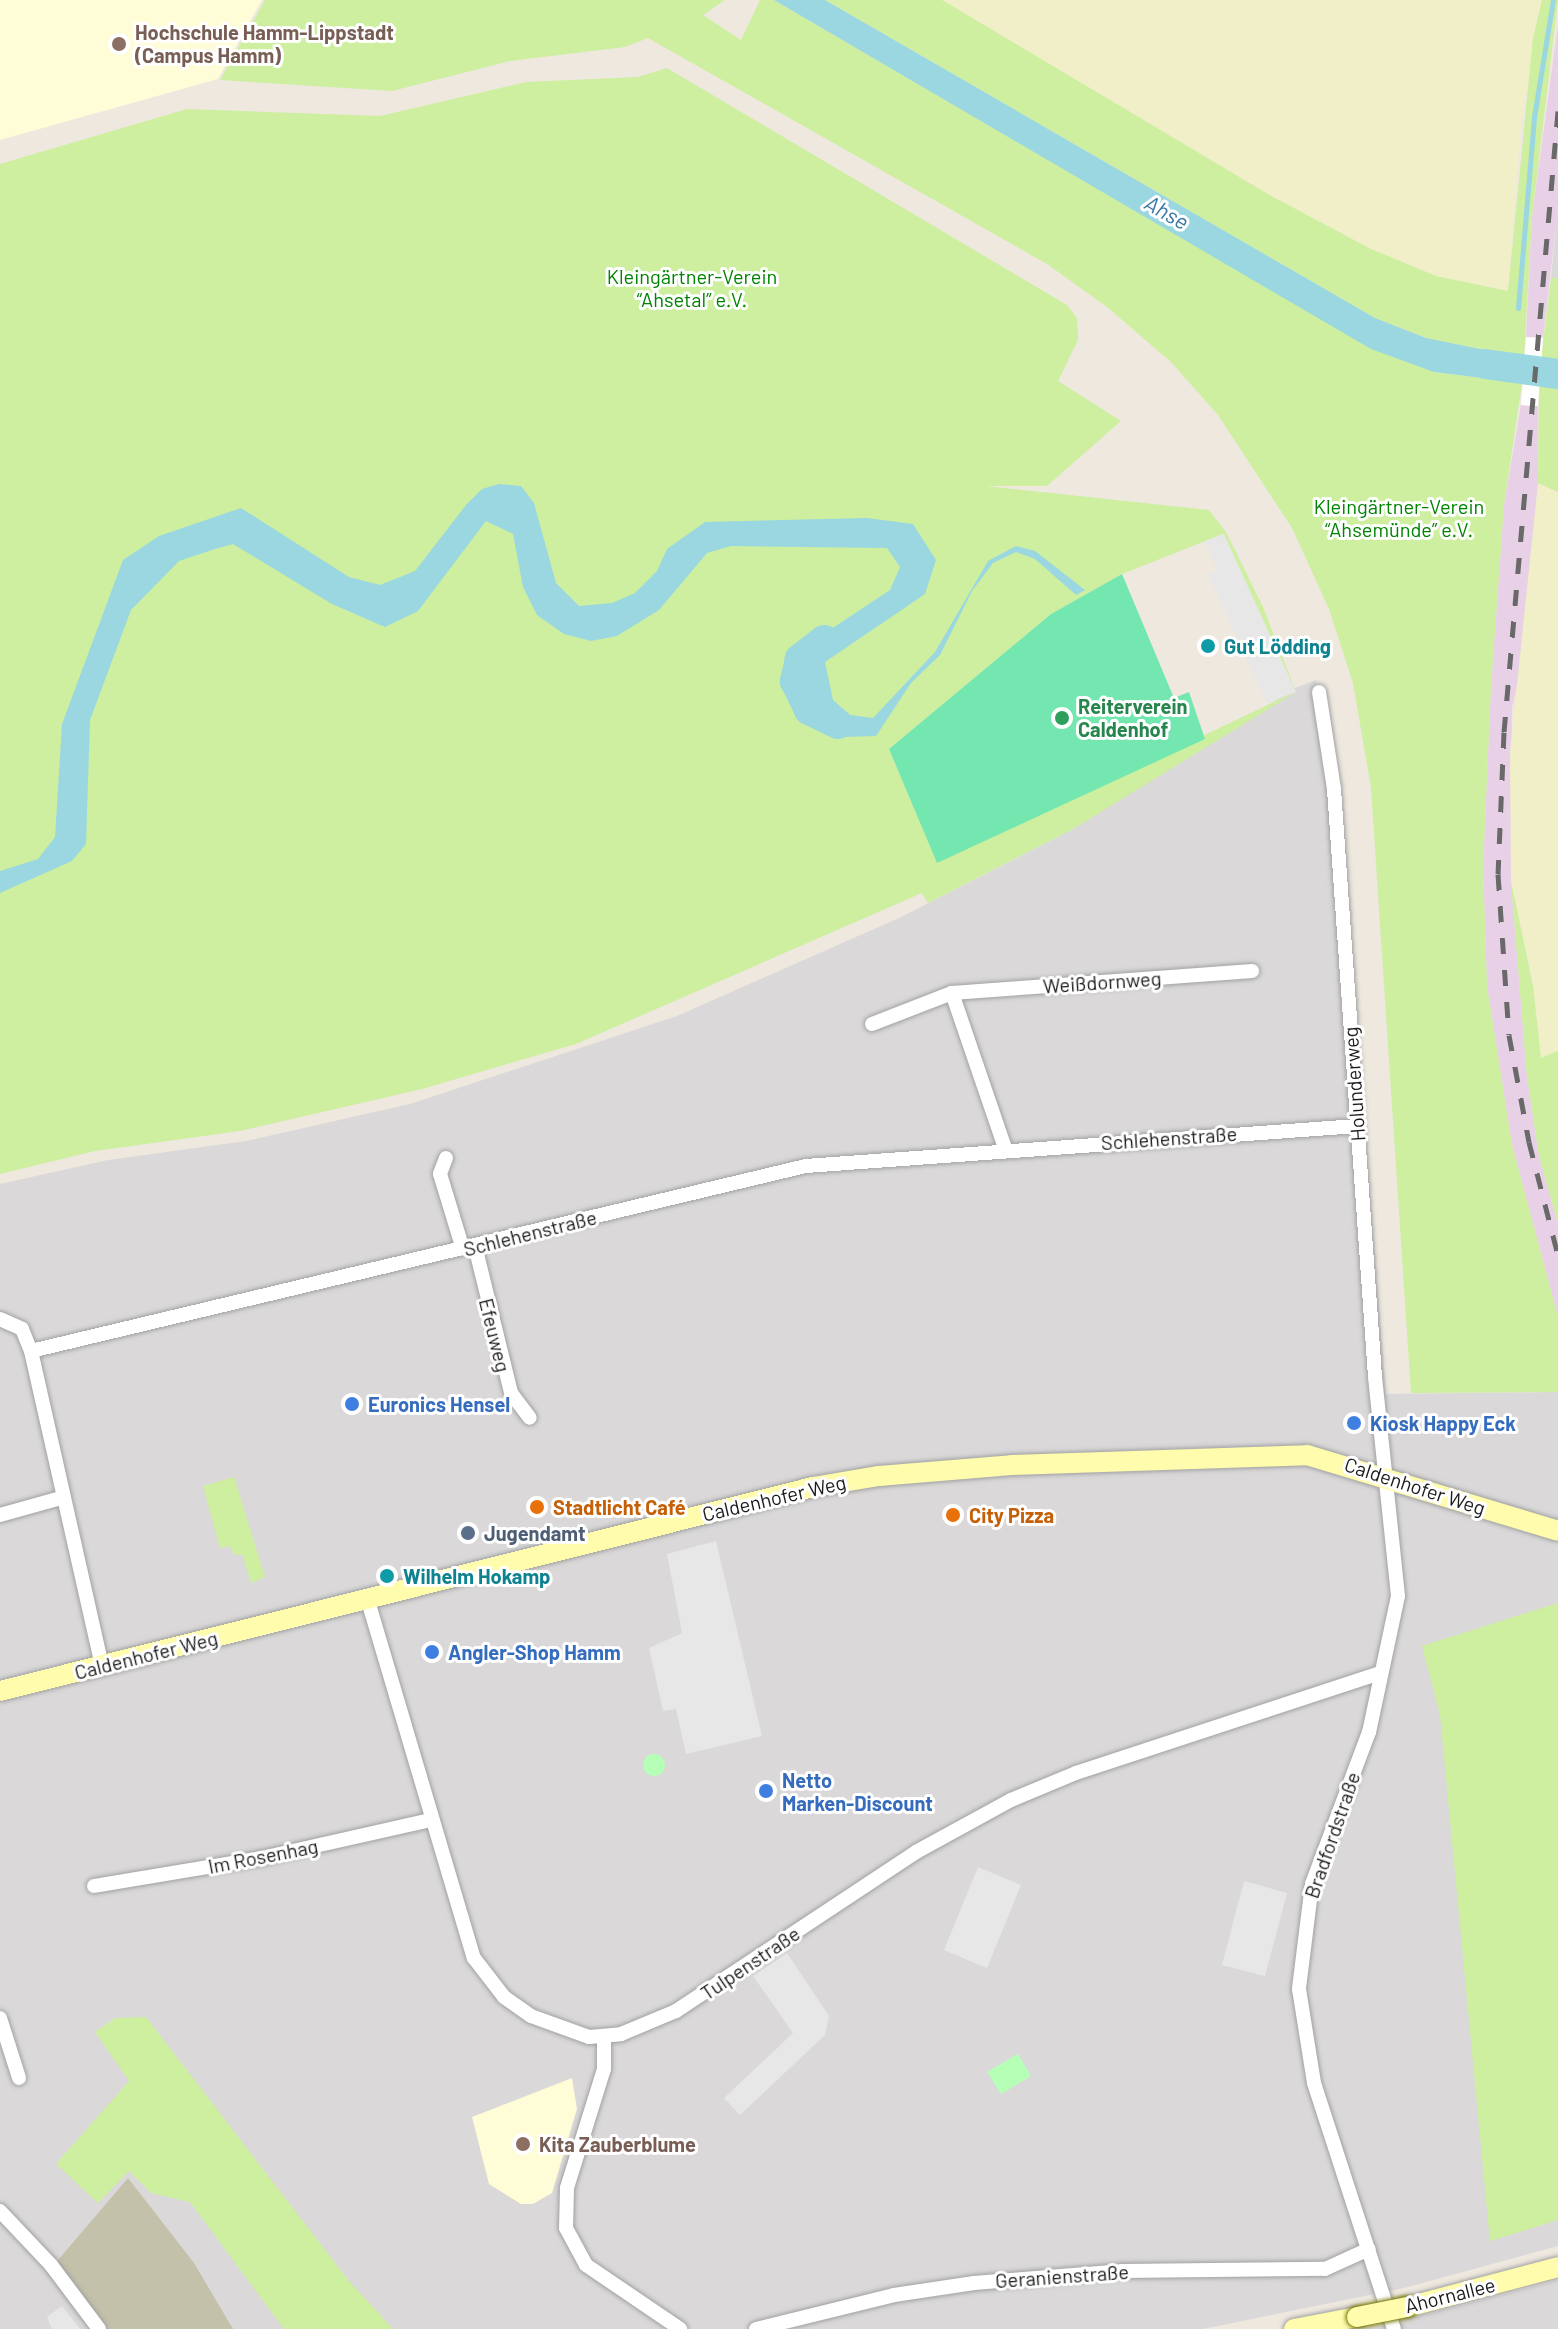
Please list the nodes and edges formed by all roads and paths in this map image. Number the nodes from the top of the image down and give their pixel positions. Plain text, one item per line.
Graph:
1 (1319, 692) dead end
2 (1252, 971) dead end
3 (952, 993) junction
4 (872, 1024) dead end
5 (1357, 1126) junction
6 (1005, 1148) junction
7 (446, 1158) dead end
8 (469, 1248) junction
9 (0, 1319) edge
10 (31, 1351) junction
11 (530, 1418) dead end
12 (1386, 1477) junction
13 (64, 1497) junction
14 (0, 1515) edge
15 (1558, 1531) edge
16 (368, 1601) junction
17 (102, 1666) junction
18 (1380, 1673) junction
19 (0, 1691) edge
20 (430, 1820) junction
21 (94, 1886) dead end
22 (0, 2018) edge
23 (604, 2037) junction
24 (19, 2078) dead end
25 (0, 2211) edge
26 (1369, 2249) junction
27 (1558, 2267) edge
28 (99, 2329) edge
29 (680, 2329) edge
30 (756, 2329) edge
31 (1294, 2329) edge
32 (1394, 2329) edge

1 - 5 street, Holunderweg
2 - 3 street, Weißdornweg
3 - 4 street, Weißdornweg
3 - 6 street
5 - 6 street, Schlehenstraße
5 - 12 street, Holunderweg
6 - 8 street, Schlehenstraße
7 - 8 street, Efeuweg
8 - 10 street, Schlehenstraße
8 - 11 street, Efeuweg
9 - 10 street
10 - 13 street
12 - 15 street, Caldenhofer Weg
12 - 16 street, Caldenhofer Weg
12 - 18 street, Bradfordstraße
13 - 14 street
13 - 17 street
16 - 17 street, Caldenhofer Weg
16 - 20 street, Tulpenstraße
17 - 19 street, Caldenhofer Weg
18 - 23 street, Tulpenstraße
18 - 26 street, Bradfordstraße
20 - 21 street, Im Rosenhag
20 - 23 street, Tulpenstraße
22 - 24 street
23 - 29 street
25 - 28 street
26 - 30 street, Geranienstraße
26 - 32 street, Bradfordstraße
27 - 31 street, Ahornallee, bridge

